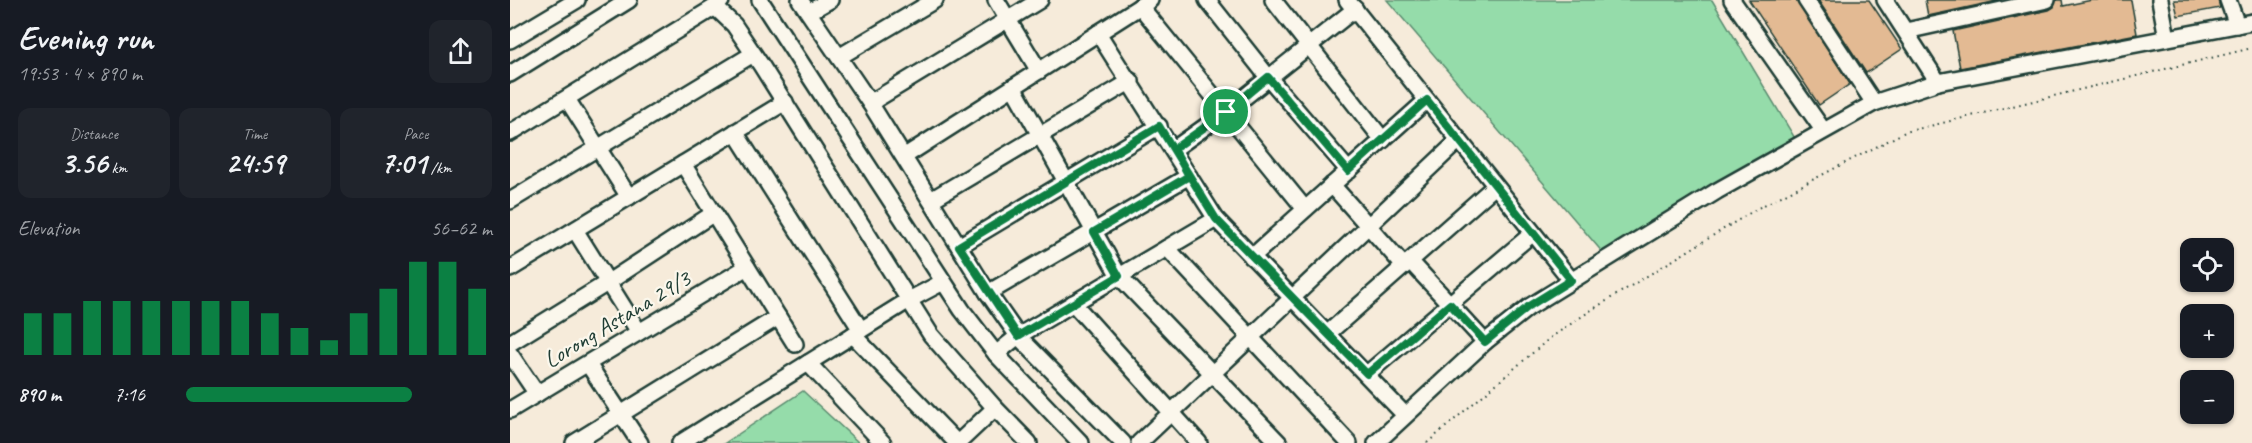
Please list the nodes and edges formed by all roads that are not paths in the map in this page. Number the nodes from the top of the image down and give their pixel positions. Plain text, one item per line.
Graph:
1 (577, 0) edge
2 (629, 0) edge
3 (760, 0) edge
4 (830, 0) edge
5 (935, 0) edge
6 (996, 0) edge
7 (1040, 0) edge
8 (1207, 0) edge
9 (1274, 0) edge
10 (1732, 0) edge
11 (1806, 0) edge
12 (1885, 0) edge
13 (2047, 0) edge
14 (2160, 0) edge
15 (2228, 0) edge
16 (2030, 2) edge
17 (1145, 3) edge
18 (719, 4) edge
19 (1351, 5) edge
20 (804, 6) edge
21 (1008, 20) junction
22 (2245, 23) edge
23 (1906, 31) junction
24 (1098, 33) junction
25 (2167, 38) junction
26 (510, 40) edge
27 (1309, 45) junction
28 (753, 54) junction
29 (839, 57) junction
30 (1039, 70) junction
31 (510, 74) edge
32 (1268, 77) junction
33 (1131, 81) junction
34 (1938, 82) junction
35 (1013, 87) junction
36 (567, 99) junction
37 (1427, 100) junction
38 (784, 102) junction
39 (870, 103) junction
40 (1874, 103) junction
41 (1226, 112) junction
42 (1159, 126) junction
43 (1823, 130) junction
44 (735, 132) junction
45 (510, 133) edge
46 (1040, 135) junction
47 (1383, 140) junction
48 (1459, 140) junction
49 (597, 147) junction
50 (1174, 149) junction
51 (905, 156) junction
52 (683, 164) junction
53 (1348, 171) junction
54 (1189, 176) junction
55 (1065, 183) junction
56 (1332, 185) junction
57 (1495, 186) junction
58 (629, 197) junction
59 (931, 200) junction
60 (510, 201) edge
61 (1305, 209) junction
62 (714, 213) junction
63 (1216, 219) junction
64 (1369, 226) junction
65 (575, 230) junction
66 (1094, 232) junction
67 (1533, 233) junction
68 (959, 246) junction
69 (1167, 248) junction
70 (1252, 257) junction
71 (1407, 263) junction
72 (747, 267) junction
73 (510, 269) edge
74 (1119, 276) junction
75 (1571, 280) junction
76 (943, 282) junction
77 (607, 283) junction
78 (988, 293) junction
79 (1293, 297) junction
80 (909, 300) junction
81 (1073, 303) junction
82 (1450, 304) junction
83 (778, 317) junction
84 (639, 332) junction
85 (857, 332) junction
86 (1327, 334) junction
87 (1018, 336) junction
88 (1250, 338) junction
89 (1485, 342) junction
90 (510, 343) edge
91 (795, 344) dead end
92 (510, 354) edge
93 (996, 354) junction
94 (808, 363) junction
95 (588, 364) junction
96 (1212, 374) junction
97 (1367, 374) junction
98 (537, 394) junction
99 (995, 408) junction
100 (510, 410) edge
101 (1171, 412) junction
102 (621, 414) junction
103 (1405, 415) junction
104 (574, 443) edge
105 (640, 443) edge
106 (680, 443) edge
107 (883, 443) edge
108 (957, 443) edge
109 (1029, 443) edge
110 (1081, 443) edge
111 (1123, 443) edge
112 (1139, 443) edge
113 (1199, 443) edge
114 (1279, 443) edge
115 (1349, 443) edge
116 (1376, 443) edge

1 - 26 street
2 - 31 street
3 - 76 street
4 - 20 street
5 - 29 street
6 - 21 street
7 - 21 street
8 - 32 street
9 - 27 street
10 - 43 street
11 - 40 street
12 - 23 street
13 - 16 street
14 - 25 street
15 - 22 street
16 - 23 street
17 - 24 street
17 - 41 street
18 - 28 street
18 - 36 street
19 - 27 street
19 - 37 street
20 - 29 street
21 - 30 street
21 - 39 street
22 - 25 street
23 - 34 street
24 - 30 street
24 - 33 street
25 - 34 street
27 - 32 street
27 - 47 street
28 - 38 street
28 - 49 street
29 - 39 street
30 - 35 street
32 - 41 street
32 - 53 street
33 - 42 street
33 - 46 street
34 - 40 street
35 - 46 street
35 - 51 street
36 - 45 street
36 - 49 street
37 - 47 street
37 - 48 street
38 - 44 street
38 - 80 street
39 - 51 street
40 - 43 street
41 - 50 street
41 - 61 street
42 - 50 street
42 - 55 street
43 - 75 street
44 - 52 street
44 - 85 street
46 - 55 street
46 - 59 street
47 - 53 street
48 - 57 street
48 - 64 street
49 - 58 street
49 - 60 street
50 - 54 street
51 - 59 street
52 - 58 street
52 - 62 street
53 - 56 street
54 - 63 street
54 - 66 street
55 - 66 street
55 - 68 street
56 - 61 street
56 - 64 street
57 - 67 street
57 - 71 street
58 - 65 street
59 - 68 street
61 - 70 street
62 - 72 street
62 - 77 street
63 - 69 street
63 - 70 street
64 - 71 street
64 - 79 street
65 - 73 street
65 - 77 street
66 - 74 street
66 - 78 street
67 - 75 street
67 - 82 street
68 - 78 street
69 - 74 street
69 - 88 street
70 - 79 street
71 - 82 street
71 - 86 street
72 - 83 street
72 - 84 street, Lorong Astana 29/3
74 - 81 street
74 - 96 street
75 - 89 street
76 - 80 street
76 - 93 street
77 - 84 street
77 - 90 street
78 - 87 street
79 - 86 street
79 - 88 street
80 - 85 street
80 - 99 street
81 - 87 street
81 - 101 street
82 - 89 street
82 - 97 street
83 - 91 street
83 - 102 street
84 - 95 street, Lorong Astana 29/3
85 - 94 street
85 - 108 street
86 - 97 street
87 - 93 street
87 - 111 street
88 - 96 street
88 - 115 street
89 - 103 street
92 - 98 street
93 - 110 street
94 - 106 street
94 - 107 street
95 - 98 street, Lorong Astana 29/3
95 - 102 street
96 - 101 street
96 - 114 street
97 - 103 street
98 - 100 street, Lorong Astana 29/3
99 - 108 street
99 - 109 street
101 - 112 street
101 - 113 street
102 - 104 street
102 - 105 street
103 - 116 street

